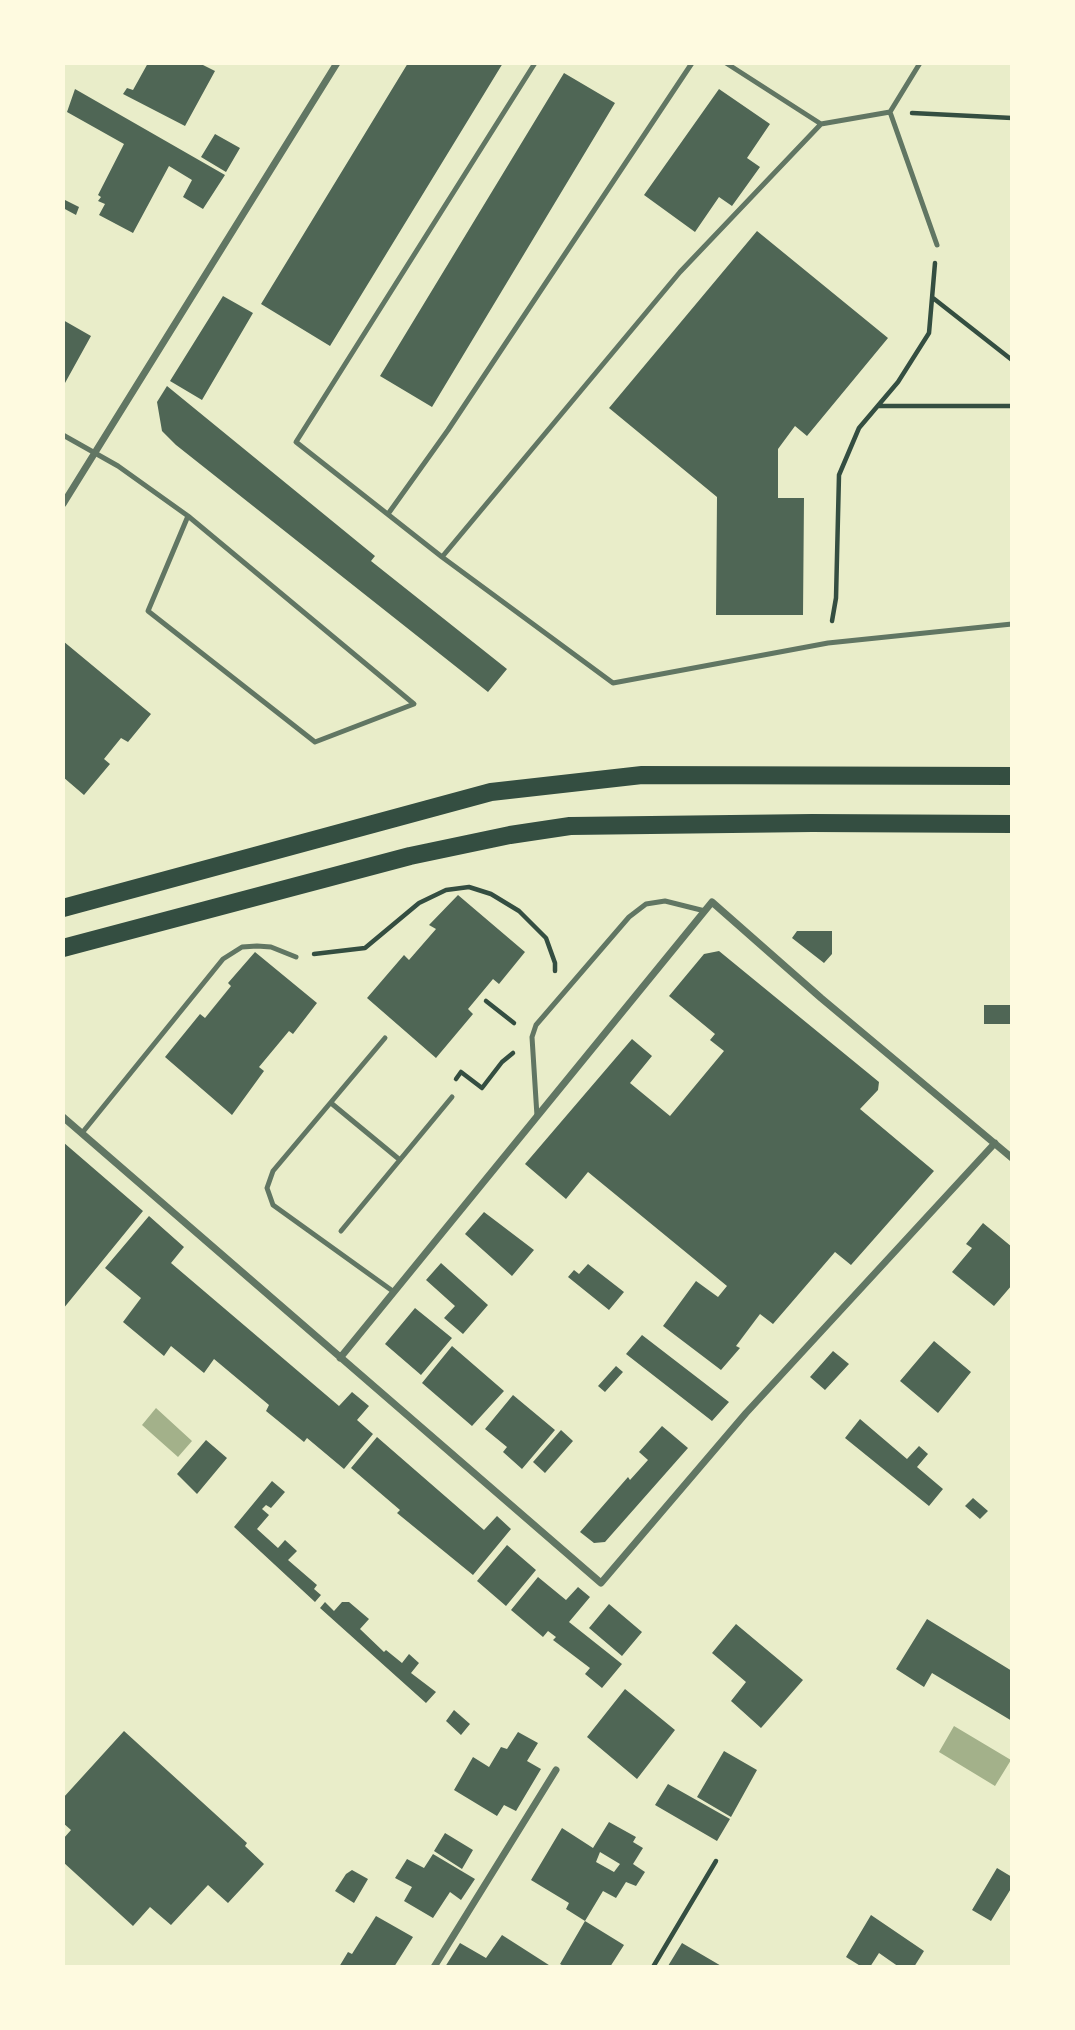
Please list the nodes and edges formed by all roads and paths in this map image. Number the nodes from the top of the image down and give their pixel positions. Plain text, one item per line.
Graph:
1 (337, 63) edge
2 (535, 63) edge
3 (692, 63) edge
4 (726, 63) edge
5 (920, 63) edge
6 (890, 112) junction
7 (1012, 118) edge
8 (821, 124) junction
9 (937, 244) joint
10 (932, 298) junction
11 (1012, 360) edge
12 (878, 406) junction
13 (1012, 406) edge
14 (63, 435) edge
15 (95, 453) junction
16 (63, 504) edge
17 (388, 514) junction
18 (188, 516) junction
19 (442, 557) junction
20 (1012, 624) edge
21 (828, 643) junction
22 (1012, 776) edge
23 (1012, 824) edge
24 (63, 908) edge
25 (705, 911) junction
26 (63, 948) edge
27 (296, 957) joint
28 (486, 1001) dead end
29 (556, 1001) junction
30 (532, 1037) junction
31 (385, 1038) dead end
32 (454, 1082) dead end
33 (452, 1097) dead end
34 (331, 1102) junction
35 (537, 1116) junction
36 (63, 1117) edge
37 (82, 1133) junction
38 (995, 1143) junction
39 (1012, 1158) edge
40 (400, 1160) junction
41 (341, 1231) dead end
42 (394, 1292) junction
43 (340, 1358) junction
44 (556, 1770) dead end
45 (716, 1861) dead end
46 (434, 1967) edge
47 (653, 1967) edge

1 - 15 street
2 - 17 lane
3 - 17 lane
4 - 8 lane
5 - 6 lane
6 - 7 path
6 - 8 lane
6 - 9 lane
8 - 19 lane
9 - 10 path
10 - 11 path
10 - 12 path
12 - 13 path
12 - 21 path
14 - 15 lane
15 - 16 street
15 - 18 lane
17 - 19 lane
18 - 18 lane
19 - 21 lane
20 - 21 lane
22 - 24 main road
23 - 26 main road
25 - 29 lane
25 - 35 street
25 - 38 street
27 - 29 path
27 - 37 lane
28 - 30 path
29 - 30 lane
30 - 32 path
30 - 35 lane
31 - 34 lane
33 - 40 lane
34 - 40 lane
34 - 42 lane
35 - 42 street
36 - 37 street
37 - 43 street
38 - 39 street
38 - 43 street
40 - 41 lane
42 - 43 street
44 - 46 street
45 - 47 path

